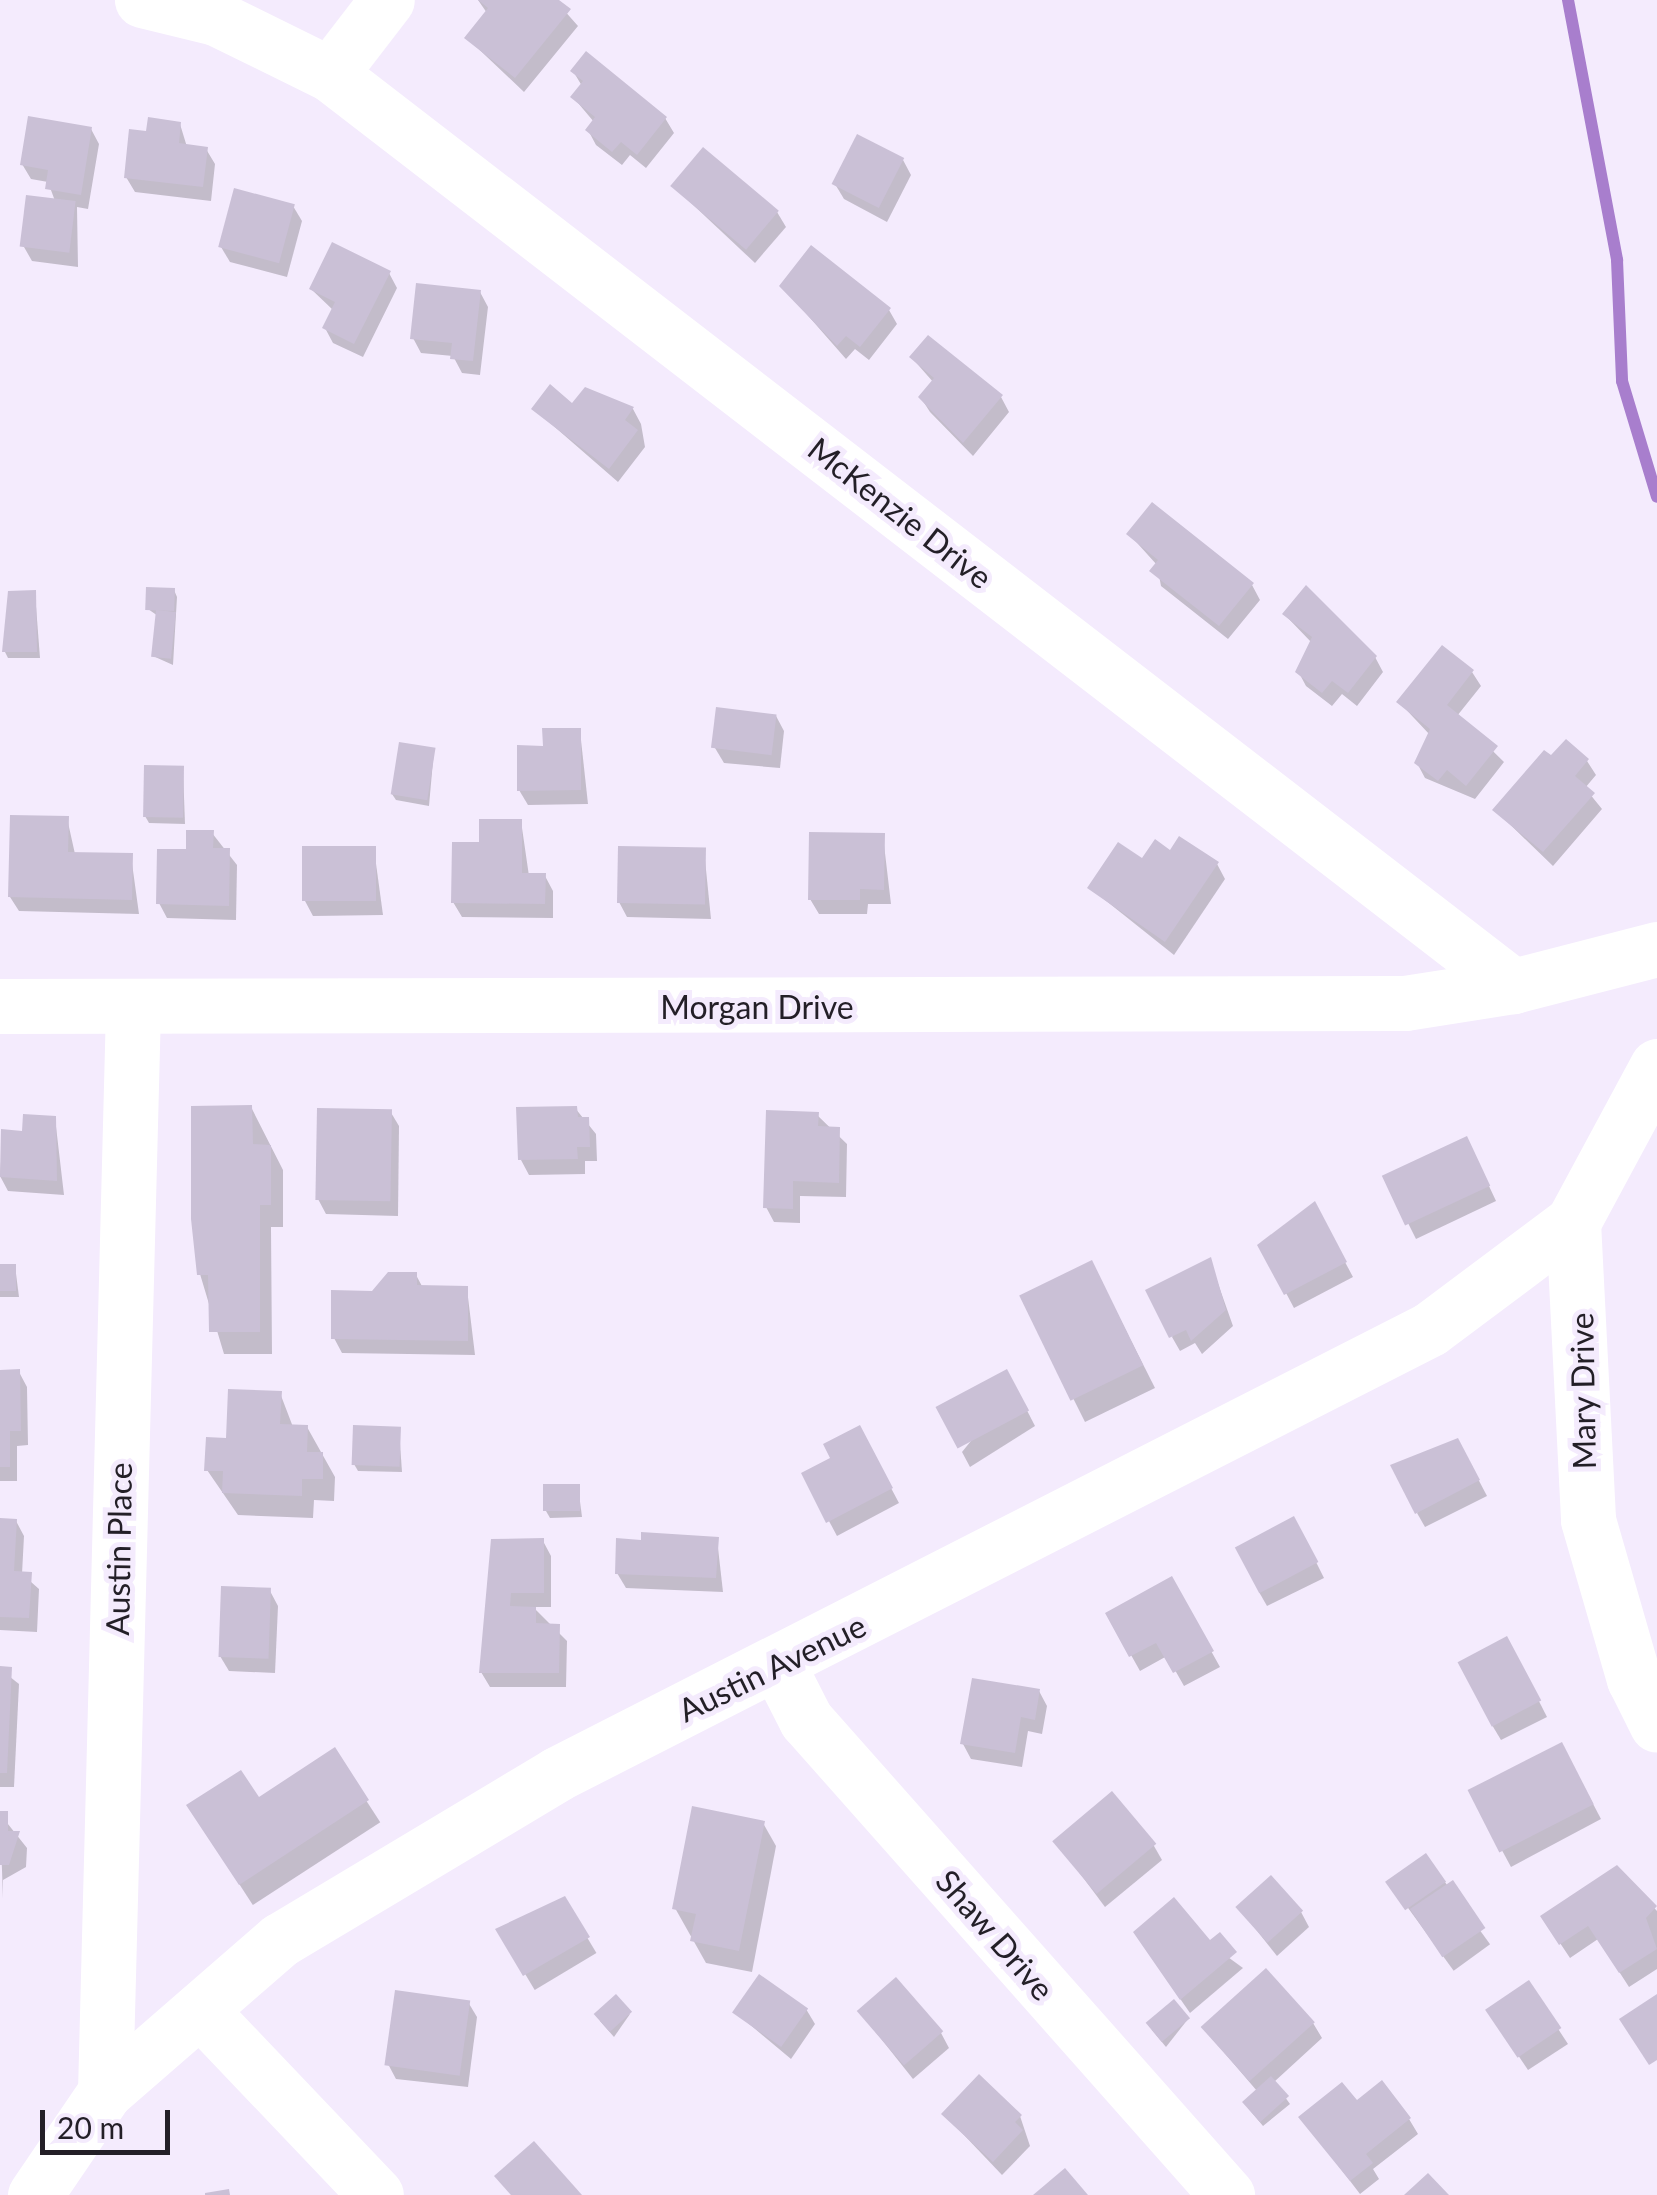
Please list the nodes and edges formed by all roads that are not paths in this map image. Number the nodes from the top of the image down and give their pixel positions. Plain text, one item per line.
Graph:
1 (142, 0) edge
2 (387, 0) edge
3 (330, 74) junction
4 (1657, 949) edge
5 (1513, 986) junction
6 (0, 1006) edge
7 (133, 1006) junction
8 (1657, 1066) edge
9 (1574, 1222) junction
10 (778, 1665) junction
11 (1657, 1724) edge
12 (200, 2010) junction
13 (105, 2092) junction
14 (35, 2195) edge
15 (376, 2195) edge
16 (1226, 2195) edge

1 - 3 street, McKenzie Drive
2 - 3 street
3 - 5 street, McKenzie Drive
4 - 5 street
5 - 7 street, Morgan Drive
6 - 7 street, Morgan Drive
7 - 13 street, Austin Place
8 - 9 street
9 - 10 street, Austin Avenue
9 - 11 street, Mary Drive
10 - 12 street, Austin Avenue
10 - 16 street, Shaw Drive
12 - 13 street, Austin Avenue
12 - 15 street
13 - 14 street, Austin Avenue

